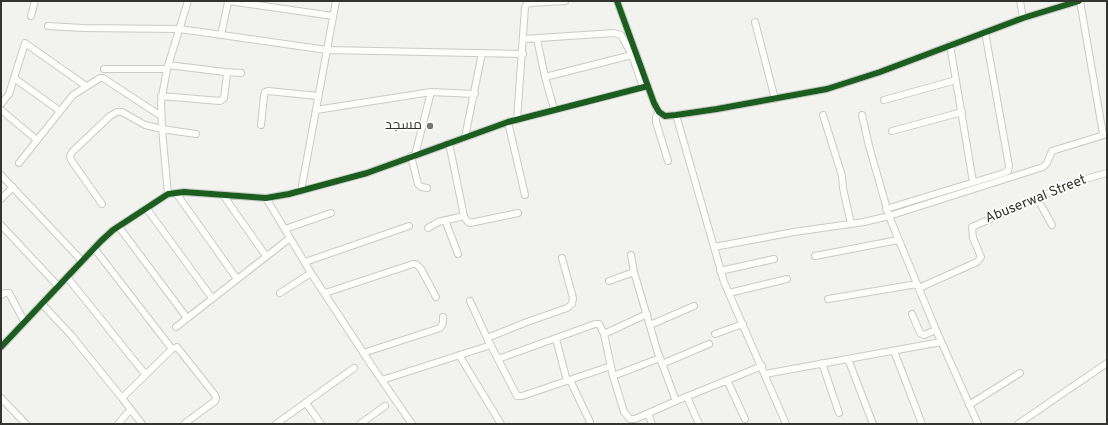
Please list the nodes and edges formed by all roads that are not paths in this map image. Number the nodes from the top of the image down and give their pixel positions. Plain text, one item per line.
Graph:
1 (35, 1) edge
2 (188, 1) edge
3 (336, 1) edge
4 (564, 1) edge
5 (617, 1) edge
6 (1020, 1) edge
7 (1079, 1) edge
8 (31, 16) dead end
9 (333, 16) junction
10 (1023, 18) junction
11 (755, 22) dead end
12 (48, 26) dead end
13 (180, 30) junction
14 (985, 32) junction
15 (221, 35) junction
16 (524, 39) junction
17 (537, 39) junction
18 (950, 45) junction
19 (327, 50) junction
20 (482, 53) junction
21 (522, 54) junction
22 (632, 55) junction
23 (167, 67) junction
24 (104, 69) dead end
25 (224, 72) junction
26 (241, 73) dead end
27 (545, 77) junction
28 (14, 78) junction
29 (956, 80) junction
30 (86, 86) junction
31 (645, 86) junction
32 (431, 92) junction
33 (475, 94) junction
34 (161, 96) junction
35 (318, 96) junction
36 (775, 99) junction
37 (884, 100) dead end
38 (1, 104) edge
39 (1, 110) edge
40 (316, 110) junction
41 (554, 110) junction
42 (60, 111) junction
43 (659, 112) junction
44 (962, 112) junction
45 (676, 115) junction
46 (824, 115) dead end
47 (862, 115) dead end
48 (161, 116) junction
49 (517, 120) junction
50 (508, 122) junction
51 (260, 125) dead end
52 (162, 129) junction
53 (892, 131) dead end
54 (196, 134) dead end
55 (1105, 134) edge
56 (465, 137) junction
57 (37, 140) junction
58 (449, 143) junction
59 (413, 156) junction
60 (668, 161) dead end
61 (19, 163) dead end
62 (1107, 173) edge
63 (1, 175) edge
64 (973, 182) junction
65 (13, 188) junction
66 (427, 188) dead end
67 (301, 191) junction
68 (176, 193) junction
69 (168, 194) junction
70 (223, 195) junction
71 (525, 195) dead end
72 (266, 198) junction
73 (1037, 198) junction
74 (1, 199) edge
75 (102, 204) dead end
76 (147, 209) junction
77 (886, 209) junction
78 (331, 213) dead end
79 (518, 213) dead end
80 (464, 216) junction
81 (889, 216) junction
82 (445, 220) junction
83 (851, 224) junction
84 (1, 225) edge
85 (1052, 225) dead end
86 (409, 226) dead end
87 (119, 227) junction
88 (428, 228) dead end
89 (285, 229) junction
90 (290, 238) junction
91 (898, 240) junction
92 (714, 246) junction
93 (94, 248) junction
94 (458, 254) dead end
95 (631, 255) dead end
96 (266, 256) junction
97 (815, 256) dead end
98 (562, 258) dead end
99 (774, 259) dead end
100 (82, 261) junction
101 (305, 262) junction
102 (720, 271) junction
103 (634, 272) junction
104 (311, 273) junction
105 (67, 277) junction
106 (237, 279) junction
107 (786, 279) dead end
108 (609, 282) dead end
109 (58, 286) junction
110 (918, 286) junction
111 (280, 293) dead end
112 (729, 293) junction
113 (324, 294) junction
114 (1, 295) edge
115 (436, 297) dead end
116 (212, 298) junction
117 (828, 299) dead end
118 (470, 301) dead end
119 (42, 304) junction
120 (694, 306) dead end
121 (647, 314) junction
122 (912, 314) dead end
123 (443, 317) dead end
124 (187, 318) junction
125 (24, 321) junction
126 (743, 324) junction
127 (650, 325) junction
128 (176, 327) dead end
129 (936, 330) junction
130 (604, 334) junction
131 (715, 334) dead end
132 (487, 338) junction
133 (556, 339) junction
134 (941, 342) junction
135 (709, 344) dead end
136 (491, 345) junction
137 (1, 347) edge
138 (172, 349) junction
139 (894, 351) junction
140 (363, 353) junction
141 (459, 355) junction
142 (498, 359) junction
143 (848, 359) junction
144 (661, 361) junction
145 (822, 363) junction
146 (1107, 363) edge
147 (611, 366) junction
148 (762, 366) junction
149 (354, 368) dead end
150 (1020, 373) dead end
151 (146, 374) junction
152 (765, 374) junction
153 (613, 376) junction
154 (382, 380) junction
155 (727, 380) junction
156 (568, 381) junction
157 (687, 397) junction
158 (1, 398) edge
159 (122, 398) junction
160 (676, 400) junction
161 (306, 403) junction
162 (969, 405) junction
163 (385, 406) dead end
164 (130, 410) junction
165 (648, 413) junction
166 (838, 413) dead end
167 (745, 419) dead end
168 (590, 422) dead end
169 (26, 424) edge
170 (118, 424) edge
171 (142, 424) edge
172 (184, 424) edge
173 (276, 424) edge
174 (321, 424) edge
175 (360, 424) edge
176 (412, 424) edge
177 (501, 424) edge
178 (652, 424) edge
179 (698, 424) edge
180 (786, 424) edge
181 (873, 424) edge
182 (922, 424) edge
183 (978, 424) edge
184 (1018, 424) edge

1 - 8 street
2 - 13 street
3 - 9 street
4 - 16 street
5 - 31 street
6 - 10 street
7 - 10 street
7 - 55 street
9 - 15 street
9 - 19 street
10 - 14 street
11 - 36 street
12 - 13 street
13 - 15 street
13 - 23 street
14 - 18 street
14 - 64 street
15 - 19 street
16 - 17 street
16 - 21 street
17 - 22 street
17 - 27 street
18 - 29 street
18 - 36 street
19 - 20 street
19 - 35 street
20 - 21 street
20 - 33 street
21 - 49 street
22 - 27 street
22 - 31 street
23 - 24 street
23 - 25 street
23 - 34 street
25 - 26 street
25 - 34 street
27 - 41 street
28 - 30 street
28 - 38 street
28 - 42 street
29 - 37 street
29 - 44 street
30 - 42 street
30 - 48 street
31 - 41 street
31 - 43 street
32 - 33 street
32 - 40 street
32 - 59 street
33 - 56 street
34 - 48 street
35 - 40 street
35 - 51 street
36 - 45 street
39 - 57 street
40 - 67 street
41 - 49 street
42 - 57 street
43 - 45 street
43 - 60 street
44 - 53 street
44 - 64 street
45 - 92 street
46 - 83 street
47 - 77 street
48 - 52 street
49 - 50 street
50 - 56 street
50 - 71 street
52 - 54 street
52 - 69 street
52 - 75 street
55 - 81 street
56 - 58 street
57 - 61 street
58 - 59 street
58 - 80 street
59 - 66 street
59 - 67 street
62 - 73 street, Abuserwal Street
63 - 65 street
64 - 77 street
65 - 74 street
65 - 100 street
67 - 72 street
68 - 69 street
68 - 70 street
68 - 106 street
69 - 76 street
70 - 72 street
70 - 96 street
72 - 89 street
73 - 85 street
73 - 110 street, Abuserwal Street
76 - 87 street
76 - 116 street
77 - 81 street
78 - 89 street
79 - 80 street
80 - 82 street
81 - 83 street
81 - 91 street
82 - 88 street
82 - 94 street
83 - 92 street
84 - 109 street
86 - 101 street
87 - 93 street
87 - 124 street
89 - 90 street
90 - 96 street
90 - 101 street
91 - 97 street
91 - 110 street
92 - 102 street
93 - 100 street
93 - 138 street
95 - 103 street
96 - 106 street
98 - 132 street
99 - 102 street
100 - 105 street
101 - 104 street
102 - 112 street
103 - 108 street
103 - 121 street
104 - 111 street
104 - 113 street
105 - 109 street
105 - 151 street
106 - 116 street
107 - 112 street
109 - 119 street
110 - 117 street
110 - 129 street
112 - 126 street
113 - 115 street
113 - 140 street
114 - 125 street
116 - 124 street
118 - 132 street
119 - 125 street
119 - 159 street
120 - 127 street
121 - 127 street
121 - 130 street
122 - 129 street
123 - 140 street
124 - 128 street
125 - 137 street
126 - 131 street
126 - 148 street
127 - 144 street
129 - 134 street
130 - 133 street
130 - 147 street
132 - 136 street
133 - 142 street
133 - 156 street
134 - 139 street
134 - 162 street
135 - 144 street
136 - 141 street
136 - 142 street
138 - 151 street
138 - 172 street
139 - 143 street
139 - 182 street
140 - 154 street
141 - 154 street
141 - 177 street
142 - 156 street
143 - 145 street
143 - 181 street
144 - 153 street
144 - 160 street
145 - 152 street
145 - 166 street
146 - 184 street
147 - 153 street
147 - 156 street
148 - 152 street
148 - 155 street
149 - 161 street
150 - 162 street
151 - 159 street
152 - 180 street
153 - 165 street
154 - 176 street
155 - 157 street
155 - 167 street
156 - 168 street
157 - 160 street
157 - 179 street
158 - 169 street
159 - 164 street
160 - 165 street
161 - 173 street
161 - 174 street
162 - 183 street
163 - 175 street
164 - 170 street
164 - 171 street
165 - 178 street

